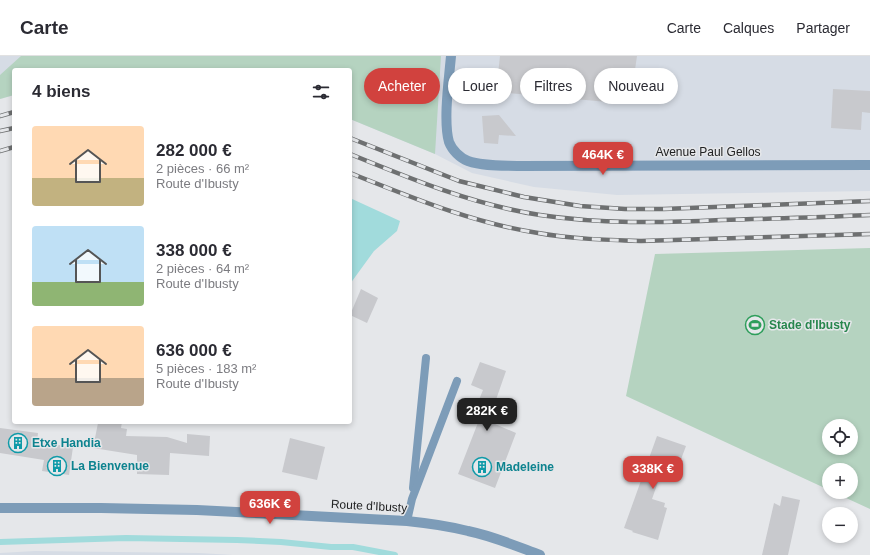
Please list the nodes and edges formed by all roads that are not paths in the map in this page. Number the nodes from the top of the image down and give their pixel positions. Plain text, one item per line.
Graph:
1 (451, 56) edge
2 (870, 165) edge
3 (426, 358) dead end
4 (457, 381) dead end
5 (412, 499) junction
6 (0, 508) edge
7 (407, 521) junction
8 (540, 555) edge

1 - 2 street, Avenue Paul Gellos
3 - 5 lane
4 - 5 lane
5 - 7 lane
6 - 7 street, Route d'Ibusty
7 - 8 street, Route d'Ibusty

